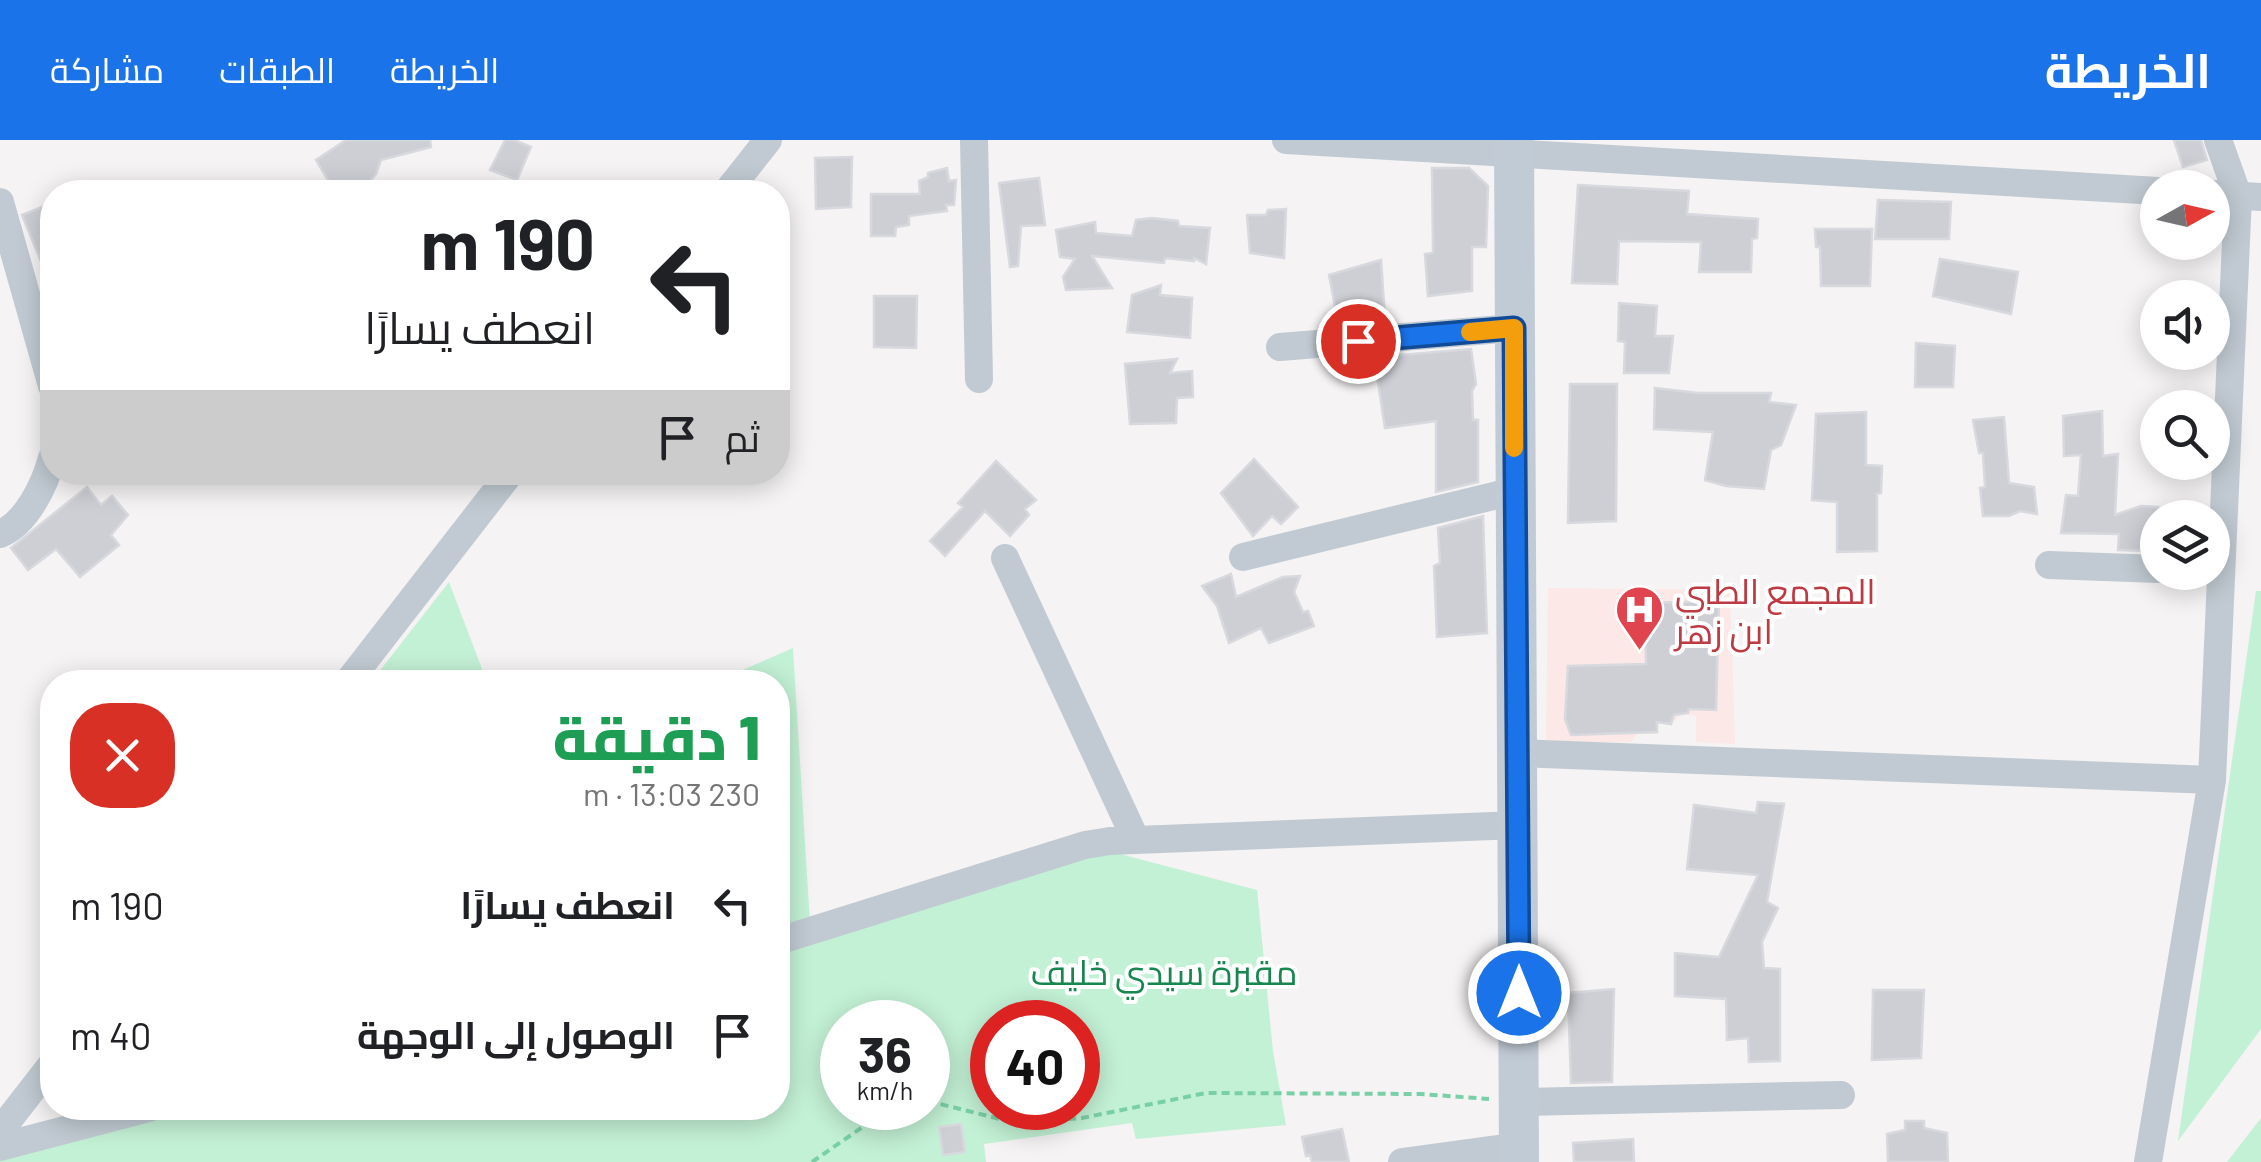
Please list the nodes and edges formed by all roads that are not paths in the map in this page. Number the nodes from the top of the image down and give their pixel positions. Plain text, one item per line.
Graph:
1 (768, 140) edge
2 (974, 140) edge
3 (1286, 140) edge
4 (2218, 140) edge
5 (1514, 146) edge
6 (1725, 152) edge
7 (737, 180) edge
8 (2140, 189) edge
9 (2237, 196) edge
10 (0, 202) edge
11 (1514, 328) junction
12 (40, 344) edge
13 (1280, 347) dead end
14 (979, 379) dead end
15 (43, 485) edge
16 (500, 485) edge
17 (1514, 491) junction
18 (2221, 500) edge
19 (0, 534) edge
20 (1244, 557) dead end
21 (1006, 558) dead end
22 (2049, 565) dead end
23 (2140, 568) edge
24 (2217, 590) edge
25 (357, 670) edge
26 (1518, 754) junction
27 (2212, 780) junction
28 (1518, 825) junction
29 (1135, 838) junction
30 (790, 937) edge
31 (40, 1080) edge
32 (1841, 1095) dead end
33 (1519, 1102) junction
34 (103, 1120) edge
35 (0, 1132) edge
36 (0, 1147) edge
37 (1520, 1154) edge
38 (1402, 1162) edge
39 (2148, 1162) edge

1 - 7 street
2 - 14 street
3 - 5 street
4 - 9 street
5 - 6 street
5 - 11 street
6 - 8 street
9 - 18 street
10 - 12 street
11 - 13 street
11 - 17 street
15 - 19 street
16 - 25 street
17 - 20 street
17 - 26 street
21 - 29 street
22 - 23 street
24 - 27 street
26 - 27 street
26 - 28 street
27 - 39 street
28 - 29 street
28 - 33 street
29 - 30 street
31 - 35 street
32 - 33 street
33 - 37 street
34 - 36 street
37 - 38 street

